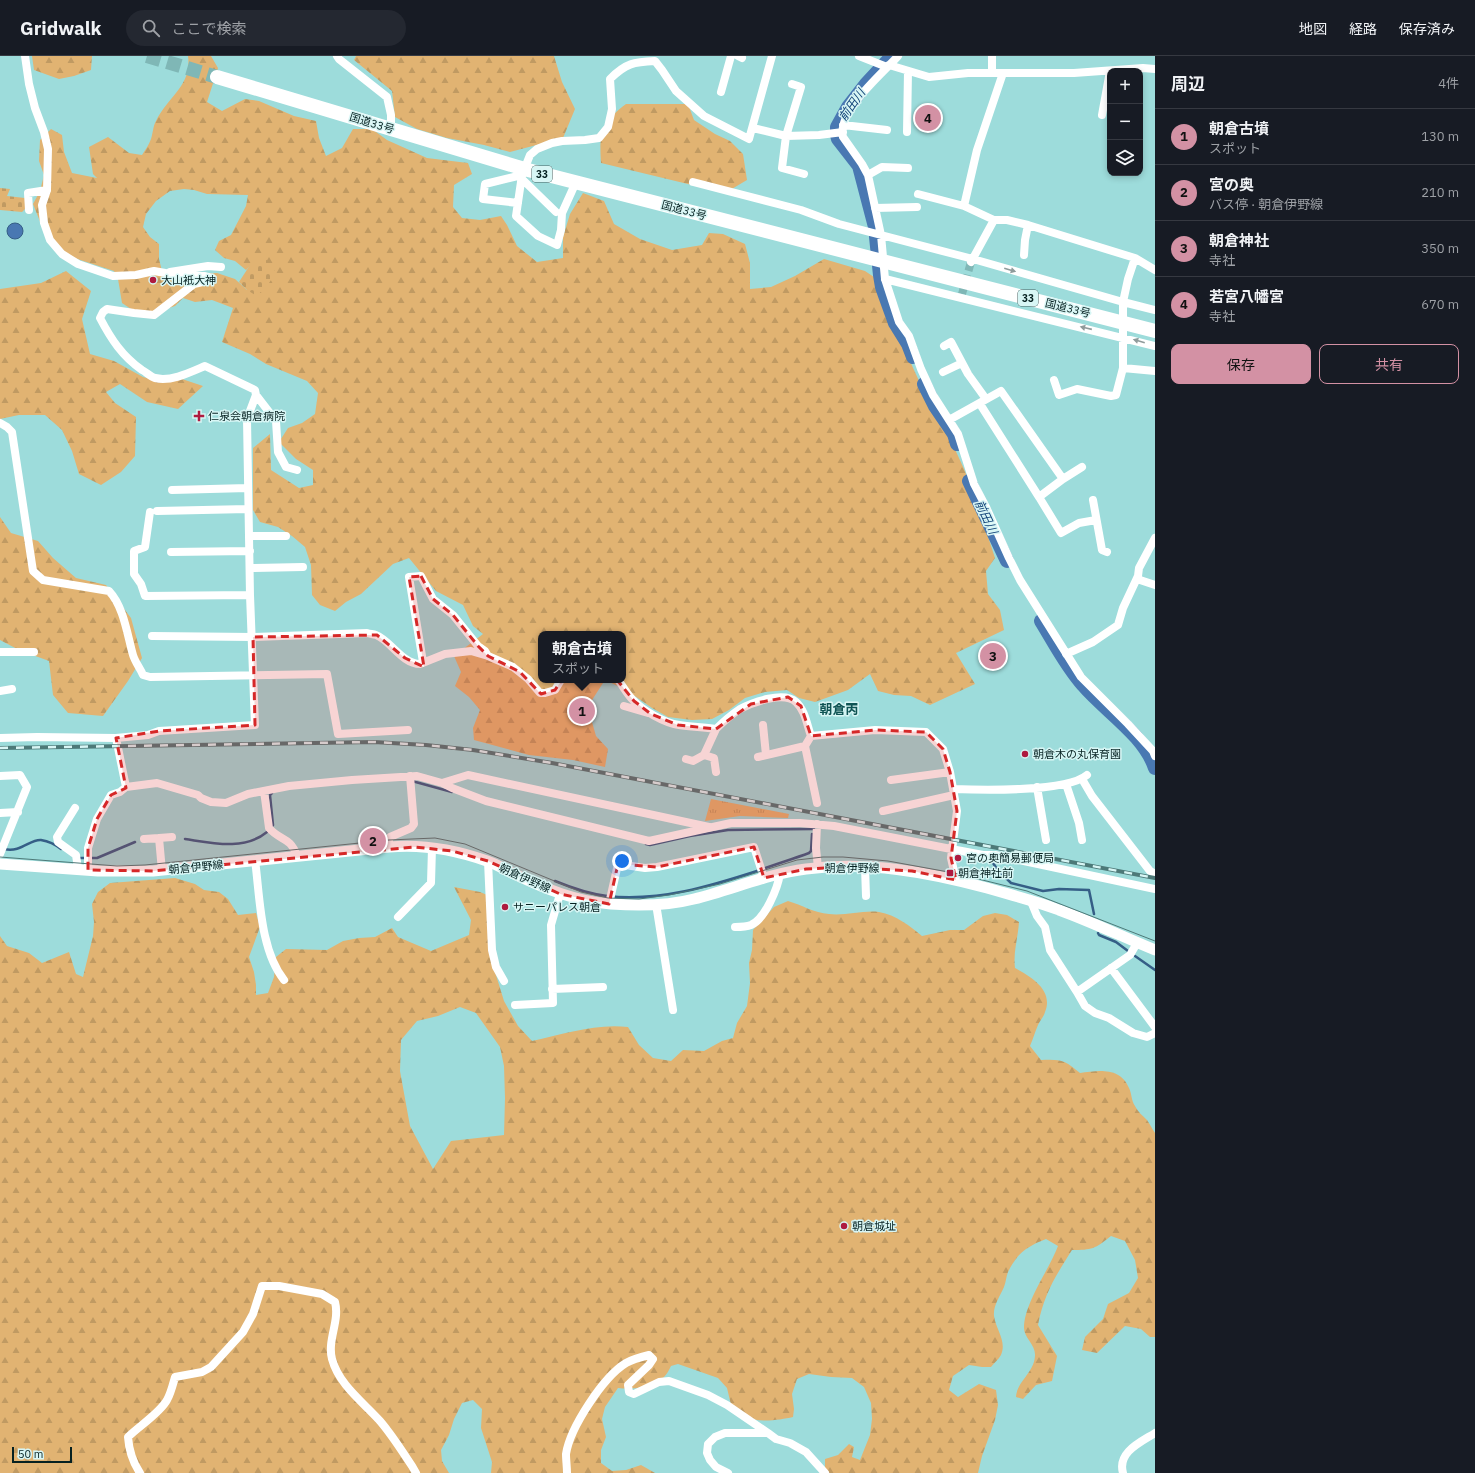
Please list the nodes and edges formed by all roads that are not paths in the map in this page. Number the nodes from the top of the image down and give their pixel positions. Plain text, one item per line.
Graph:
1 (25, 56) edge
2 (337, 56) edge
3 (731, 56) edge
4 (772, 56) edge
5 (859, 56) edge
6 (898, 56) edge
7 (992, 56) edge
8 (637, 59) edge
9 (654, 59) edge
10 (885, 65) junction
11 (1143, 68) edge
12 (1155, 69) edge
13 (908, 71) junction
14 (1107, 71) edge
15 (992, 73) junction
16 (1002, 73) junction
17 (217, 77) tunnel mouth
18 (792, 84) dead end
19 (1107, 88) edge
20 (721, 92) dead end
21 (1102, 115) dead end
22 (753, 128) junction
23 (392, 129) junction
24 (840, 130) junction
25 (886, 130) dead end
26 (907, 132) dead end
27 (786, 136) junction
28 (908, 168) dead end
29 (523, 174) junction
30 (804, 174) dead end
31 (868, 175) junction
32 (576, 182) junction
33 (693, 182) dead end
34 (47, 190) junction
35 (918, 194) dead end
36 (518, 203) junction
37 (964, 206) junction
38 (917, 207) dead end
39 (876, 208) junction
40 (29, 210) dead end
41 (556, 212) dead end
42 (994, 220) junction
43 (1028, 225) junction
44 (881, 235) junction
45 (1024, 255) dead end
46 (1135, 258) junction
47 (972, 261) junction
48 (221, 267) dead end
49 (1155, 270) edge
50 (165, 273) junction
51 (885, 278) junction
52 (1124, 302) junction
53 (1155, 310) edge
54 (1124, 330) junction
55 (1155, 331) edge
56 (944, 346) dead end
57 (1155, 346) edge
58 (962, 363) junction
59 (1123, 368) junction
60 (1155, 371) edge
61 (944, 372) dead end
62 (1054, 380) dead end
63 (256, 395) junction
64 (983, 401) junction
65 (949, 420) junction
66 (0, 423) edge
67 (1082, 467) dead end
68 (297, 470) dead end
69 (1063, 479) junction
70 (248, 488) junction
71 (172, 490) dead end
72 (1039, 497) junction
73 (1093, 500) dead end
74 (248, 509) junction
75 (1096, 520) junction
76 (249, 536) junction
77 (286, 536) dead end
78 (1155, 538) edge
79 (250, 551) junction
80 (171, 552) dead end
81 (1107, 552) dead end
82 (303, 567) dead end
83 (250, 568) junction
84 (1137, 578) junction
85 (1155, 581) edge
86 (1155, 585) edge
87 (250, 595) junction
88 (152, 636) dead end
89 (253, 636) junction
90 (0, 652) edge
91 (34, 652) dead end
92 (1066, 654) junction
93 (488, 656) junction
94 (423, 662) junction
95 (254, 676) junction
96 (559, 683) edge
97 (620, 683) edge
98 (12, 689) dead end
99 (0, 691) edge
100 (624, 706) dead end
101 (651, 714) junction
102 (763, 725) dead end
103 (716, 729) junction
104 (408, 730) dead end
105 (811, 736) junction
106 (0, 738) edge
107 (116, 738) junction
108 (805, 746) junction
109 (1154, 752) edge
110 (704, 755) junction
111 (766, 755) junction
112 (758, 757) dead end
113 (686, 759) dead end
114 (716, 772) dead end
115 (950, 772) junction
116 (0, 776) edge
117 (410, 776) junction
118 (891, 780) dead end
119 (442, 783) junction
120 (1066, 784) junction
121 (126, 787) junction
122 (1037, 787) junction
123 (264, 791) junction
124 (954, 792) junction
125 (817, 803) dead end
126 (75, 808) dead end
127 (883, 811) dead end
128 (18, 812) junction
129 (0, 813) edge
130 (817, 824) junction
131 (710, 827) junction
132 (172, 837) dead end
133 (159, 838) junction
134 (144, 839) dead end
135 (1046, 840) dead end
136 (1082, 840) dead end
137 (952, 846) junction
138 (389, 847) junction
139 (432, 848) junction
140 (2, 850) edge
141 (296, 856) junction
142 (255, 860) junction
143 (488, 861) junction
144 (82, 862) junction
145 (0, 864) edge
146 (864, 867) junction
147 (818, 868) junction
148 (162, 870) junction
149 (780, 873) junction
150 (1155, 874) edge
151 (764, 878) junction
152 (956, 880) junction
153 (1155, 889) edge
154 (560, 894) junction
155 (866, 896) dead end
156 (1030, 899) junction
157 (609, 904) junction
158 (656, 904) junction
159 (398, 917) dead end
160 (735, 926) dead end
161 (1136, 943) junction
162 (1155, 950) edge
163 (1111, 968) junction
164 (284, 980) dead end
165 (504, 981) dead end
166 (603, 987) dead end
167 (552, 989) junction
168 (1077, 992) junction
169 (515, 1005) dead end
170 (673, 1010) dead end
171 (1155, 1027) edge
172 (1155, 1033) edge
173 (768, 1432) junction
174 (1155, 1433) edge
175 (140, 1473) edge
176 (416, 1473) edge
177 (567, 1473) edge
178 (728, 1473) edge
179 (825, 1473) edge
180 (1123, 1473) edge

1 - 34 street
2 - 23 street
3 - 20 street
4 - 22 street
5 - 10 street
6 - 10 street
7 - 15 street
8 - 9 street
8 - 29 street
9 - 22 street
10 - 13 street
10 - 24 street
11 - 12 street
13 - 15 street
13 - 26 street
14 - 16 street
15 - 16 street
16 - 37 street
17 - 23 highway, 国道33号 / 33
18 - 27 street
19 - 21 street
22 - 27 street
23 - 29 highway, 国道33号 / 33
24 - 25 street
24 - 27 street
24 - 31 street
27 - 30 street
28 - 31 street
29 - 32 highway, 国道33号 / 33
29 - 36 street
29 - 36 street
29 - 41 street
31 - 39 street
32 - 36 street
32 - 54 highway, 国道33号 / 33
33 - 44 street
34 - 40 street
34 - 50 street
35 - 37 street
37 - 42 street
38 - 39 street
39 - 44 street
42 - 43 street
42 - 47 street
43 - 45 street
43 - 46 street
44 - 47 street
44 - 51 street
46 - 49 street
46 - 52 street
47 -> 52 street
48 - 50 street
50 - 63 street
54 -> 51 street
51 - 65 street
52 - 53 street
52 - 54 street
54 - 55 highway, 国道33号 / 33
57 -> 54 street
54 - 59 street
56 - 58 street
58 - 61 street
58 - 64 street
59 - 60 street
59 - 62 street
63 - 68 street
63 - 70 street
64 - 65 street
64 - 69 street
64 - 72 street
65 - 92 street
66 - 95 street
67 - 69 street
69 - 72 street
70 - 71 street
70 - 74 street
72 - 75 street
73 - 75 street
74 - 76 street
74 - 87 street
75 - 81 street
76 - 77 street
76 - 79 street
78 - 84 street
79 - 80 street
79 - 83 street
82 - 83 street
83 - 87 street
84 - 85 street
84 - 86 street
84 - 92 street
87 - 89 street
88 - 89 street
89 - 94 street
89 - 95 street
90 - 91 street
92 - 109 street
93 - 94 street
93 - 94 street
93 - 96 street
95 - 104 street
95 - 107 street
97 - 101 street
98 - 99 street
100 - 101 street
101 - 103 street
102 - 111 street
103 - 105 street
103 - 110 street
105 - 108 street
105 - 115 street
106 - 107 street
107 - 121 street
108 - 111 street
108 - 125 street
110 - 113 street
110 - 114 street
111 - 112 street
115 - 118 street
115 - 124 street
116 - 128 street
117 - 119 street
117 - 123 street
117 - 138 street
119 - 131 street
119 - 131 street
120 - 122 street
120 - 136 street
120 - 150 street
121 - 123 street
121 - 144 street
122 - 124 street
122 - 135 street
123 - 141 street
124 - 127 street
124 - 137 street
126 - 144 street
128 - 129 street
128 - 140 street
130 - 131 street
130 - 137 street
130 - 147 street
132 - 133 street
133 - 134 street
133 - 148 street
137 - 152 street
137 - 153 street
138 - 139 main road, 朝倉伊野線
138 - 141 main road, 朝倉伊野線
139 - 143 main road, 朝倉伊野線
139 - 159 street
141 - 142 main road, 朝倉伊野線
142 - 148 main road, 朝倉伊野線
142 - 164 street
143 - 154 main road, 朝倉伊野線
143 - 165 street
144 - 145 main road, 朝倉伊野線
144 - 148 main road, 朝倉伊野線
146 - 147 main road, 朝倉伊野線
146 - 152 main road, 朝倉伊野線
146 - 155 street
147 - 149 main road, 朝倉伊野線
149 - 151 main road, 朝倉伊野線
149 - 160 street
151 - 157 street
151 - 158 main road, 朝倉伊野線
152 - 156 main road, 朝倉伊野線
154 - 157 main road, 朝倉伊野線
154 - 167 street
156 - 161 main road, 朝倉伊野線
156 - 168 street
157 - 158 main road, 朝倉伊野線
158 - 170 street
161 - 162 main road, 朝倉伊野線
161 - 163 street
163 - 168 street
163 - 171 street
166 - 167 street
167 - 169 street
168 - 172 street
173 - 177 street
173 - 178 street
173 - 179 street
174 - 180 street
175 - 176 street

